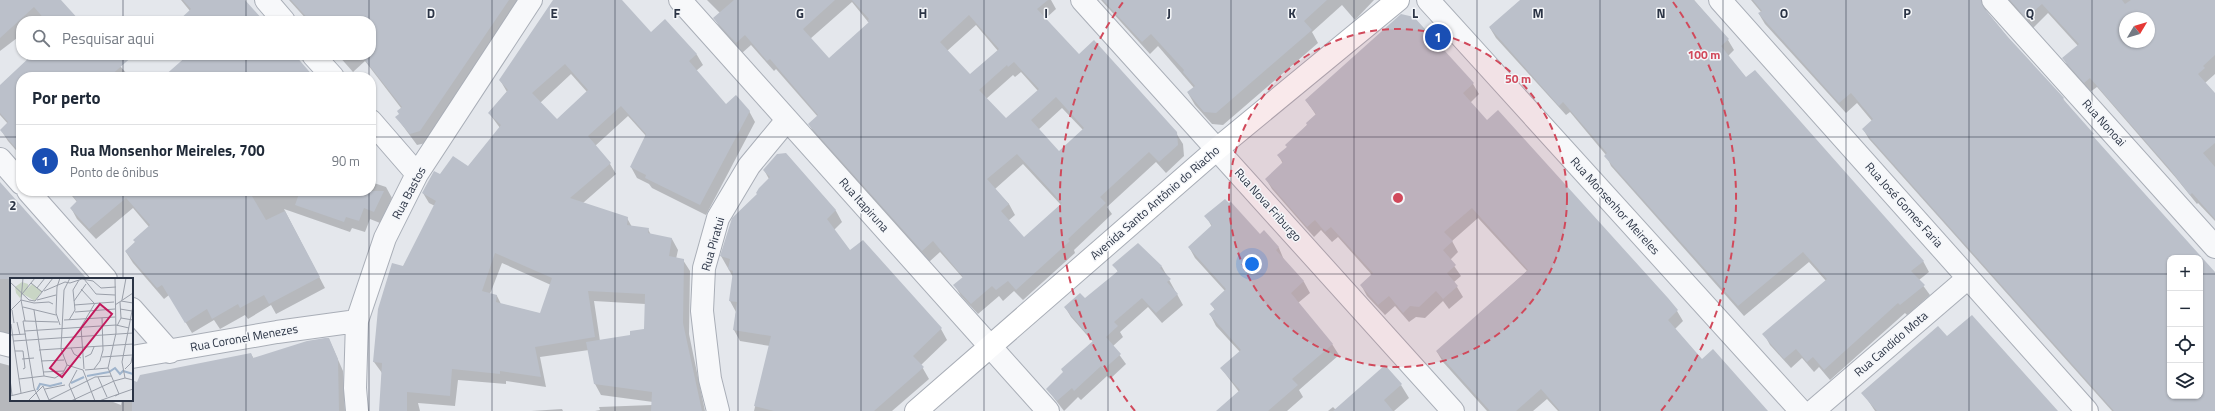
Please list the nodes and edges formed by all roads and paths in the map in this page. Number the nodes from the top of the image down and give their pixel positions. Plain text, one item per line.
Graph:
1 (266, 0) edge
2 (532, 0) edge
3 (680, 0) edge
4 (1082, 0) edge
5 (1398, 0) edge
6 (1428, 0) edge
7 (1720, 0) edge
8 (1994, 0) edge
9 (280, 16) edge
10 (318, 60) edge
11 (328, 72) edge
12 (787, 120) junction
13 (376, 127) edge
14 (1217, 149) junction
15 (0, 159) edge
16 (417, 174) junction
17 (16, 177) edge
18 (32, 196) edge
19 (2215, 247) edge
20 (105, 278) edge
21 (1968, 278) junction
22 (133, 310) edge
23 (357, 321) junction
24 (0, 343) edge
25 (10, 346) edge
26 (990, 346) junction
27 (170, 352) junction
28 (133, 357) edge
29 (357, 411) edge
30 (718, 411) edge
31 (916, 411) edge
32 (1048, 411) edge
33 (1453, 411) edge
34 (1801, 411) edge
35 (1813, 411) edge
36 (2086, 411) edge

1 - 9 street
2 - 16 street, Rua Bastos
3 - 12 street, Rua Itapiruna
4 - 14 street, Rua Nova Friburgo
5 - 14 street, Avenida Santo Antônio do Riacho
6 - 34 street, Rua Monsenhor Meireles
7 - 21 street, Rua José Gomes Faria
8 - 19 street, Rua Nonoai
10 - 11 street
12 - 26 street, Rua Itapiruna
12 - 30 street, Rua Piratui
13 - 16 street
14 - 26 street, Avenida Santo Antônio do Riacho
14 - 33 street, Rua Nova Friburgo
15 - 17 street
16 - 23 street, Rua Bastos
18 - 20 street
21 - 35 street, Rua Candido Mota
21 - 36 street, Rua José Gomes Faria
22 - 27 street
23 - 27 street, Rua Coronel Menezes
23 - 29 street, Rua Bastos
24 - 25 street
26 - 31 street, Avenida Santo Antônio do Riacho
26 - 32 street, Rua Itapiruna
27 - 28 street, Rua Coronel Menezes

